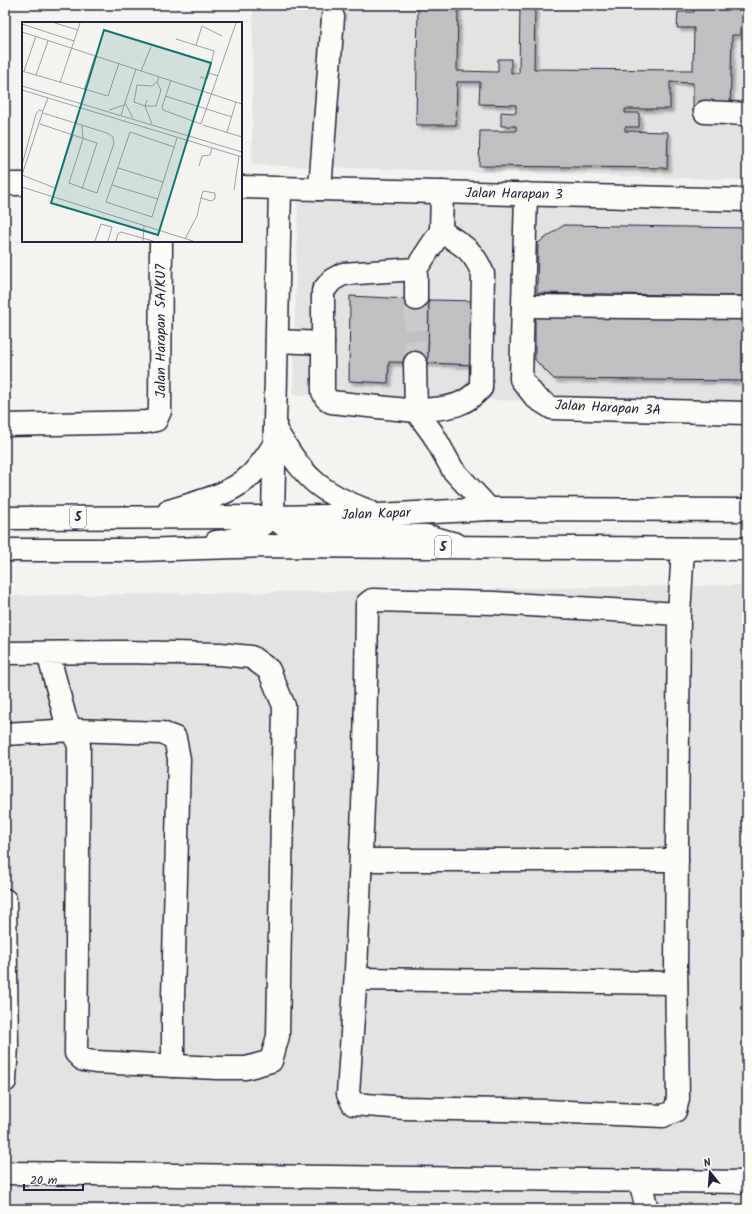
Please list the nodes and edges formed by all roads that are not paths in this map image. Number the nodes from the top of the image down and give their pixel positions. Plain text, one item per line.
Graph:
1 (333, 17) dead end
2 (705, 112) dead end
3 (747, 114) edge
4 (5, 184) edge
5 (22, 184) edge
6 (242, 187) edge
7 (280, 188) junction
8 (320, 189) junction
9 (442, 192) junction
10 (526, 194) junction
11 (747, 200) edge
12 (441, 231) junction
13 (161, 242) edge
14 (416, 269) junction
15 (416, 299) tunnel mouth
16 (523, 306) junction
17 (747, 308) edge
18 (277, 341) junction
19 (323, 343) junction
20 (415, 363) tunnel mouth
21 (416, 411) junction
22 (747, 413) edge
23 (5, 425) edge
24 (275, 436) junction
25 (489, 509) junction
26 (747, 510) edge
27 (379, 515) junction
28 (151, 517) junction
29 (273, 517) junction
30 (5, 518) edge
31 (467, 547) junction
32 (683, 549) junction
33 (747, 549) edge
34 (5, 550) edge
35 (139, 550) junction
36 (679, 614) junction
37 (5, 653) edge
38 (48, 653) junction
39 (72, 730) junction
40 (5, 734) edge
41 (361, 860) junction
42 (677, 860) junction
43 (5, 900) edge
44 (356, 979) junction
45 (676, 983) junction
46 (174, 1066) junction
47 (5, 1081) edge
48 (5, 1173) edge
49 (640, 1181) junction
50 (747, 1182) edge
51 (647, 1209) edge

1 - 8 main road
2 - 3 main road
4 - 5 main road
6 - 7 main road, Jalan Harapan 3
7 - 8 main road, Jalan Harapan 3
7 - 18 main road
8 - 9 main road, Jalan Harapan 3
9 - 10 main road, Jalan Harapan 3
9 - 12 main road
10 - 11 main road, Jalan Harapan 3
10 - 16 main road, Jalan Harapan 3A
12 - 14 main road
12 - 21 main road
13 - 23 main road, Jalan Harapan 5A/KU7
14 - 15 main road
14 - 19 main road
16 - 17 main road
16 - 22 main road, Jalan Harapan 3A
18 - 19 main road
18 - 24 main road
19 - 21 main road
20 - 21 main road
21 - 25 main road
24 - 27 main road
24 - 28 main road
24 - 29 main road
25 - 26 main road, Jalan Kapar / 5
25 - 27 main road, Jalan Kapar / 5
27 - 29 main road, Jalan Kapar / 5
28 - 29 main road, Jalan Kapar / 5
28 - 30 main road, Jalan Kapar / 5
29 - 31 main road
29 - 35 main road
31 - 32 main road, 5
31 - 35 main road, 5
32 - 33 main road, 5
32 - 36 main road
34 - 35 main road, 5
36 - 41 main road
36 - 42 main road
37 - 38 main road
38 - 39 main road
38 - 46 main road
39 - 40 main road
39 - 46 main road
39 - 46 main road
41 - 42 main road
41 - 44 main road
42 - 45 main road
43 - 47 main road
44 - 45 main road
44 - 45 main road
48 - 49 main road
49 - 50 main road
49 - 51 main road

